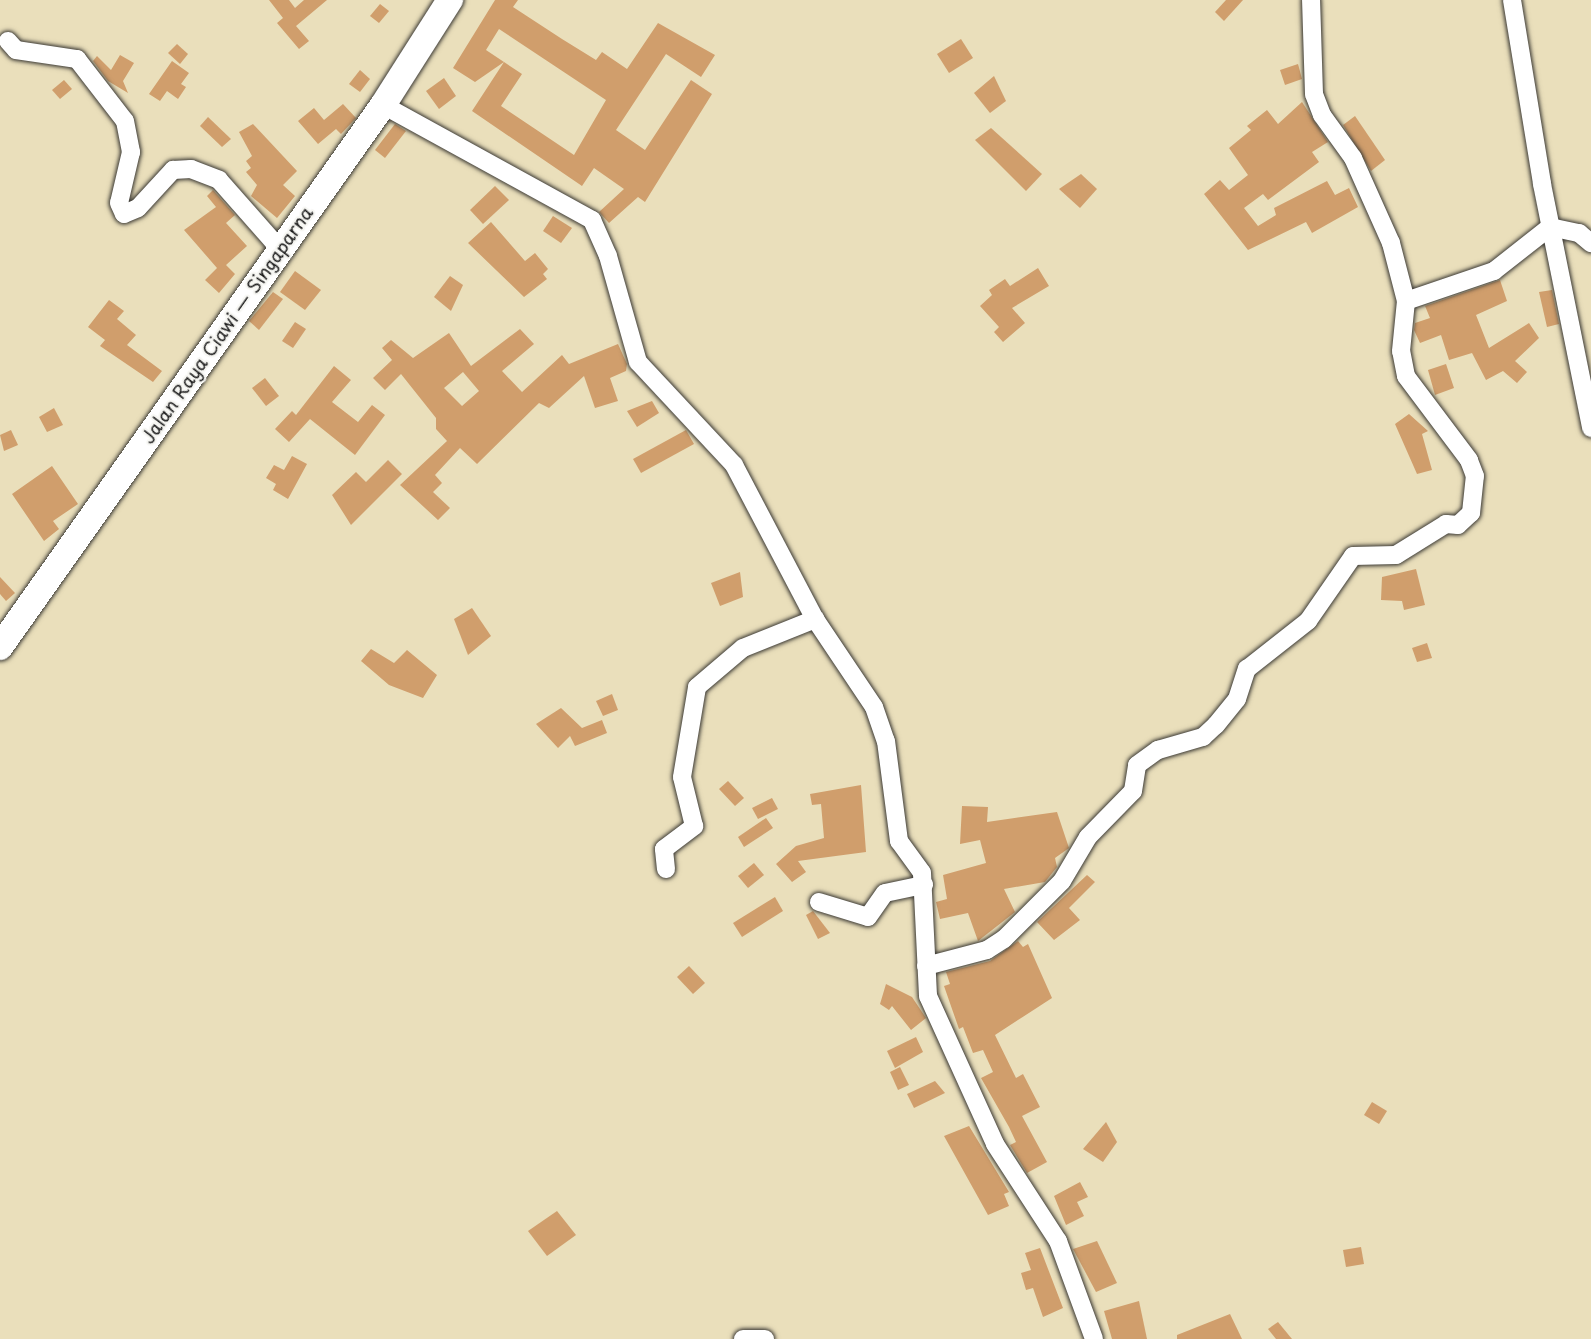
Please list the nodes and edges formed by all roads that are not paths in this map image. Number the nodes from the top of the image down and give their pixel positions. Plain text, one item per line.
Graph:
1 (450, 0) edge
2 (1311, 0) edge
3 (1512, 0) edge
4 (8, 41) dead end
5 (383, 105) junction
6 (1550, 227) junction
7 (1591, 243) edge
8 (279, 248) junction
9 (1406, 301) junction
10 (1591, 428) edge
11 (815, 619) junction
12 (0, 647) edge
13 (666, 869) dead end
14 (924, 885) junction
15 (819, 902) dead end
16 (926, 966) junction
17 (742, 1339) edge
18 (765, 1339) edge
19 (1094, 1339) edge

1 - 5 main road, Jalan Raya Ciawi — Singaparna
2 - 9 street
3 - 6 street
4 - 8 street
5 - 8 main road, Jalan Raya Ciawi — Singaparna
5 - 11 street
6 - 7 street
6 - 9 street
6 - 10 street
8 - 12 main road, Jalan Raya Ciawi — Singaparna
9 - 16 street
11 - 13 street
11 - 14 street
14 - 15 street
14 - 16 street
16 - 19 street
17 - 18 street

